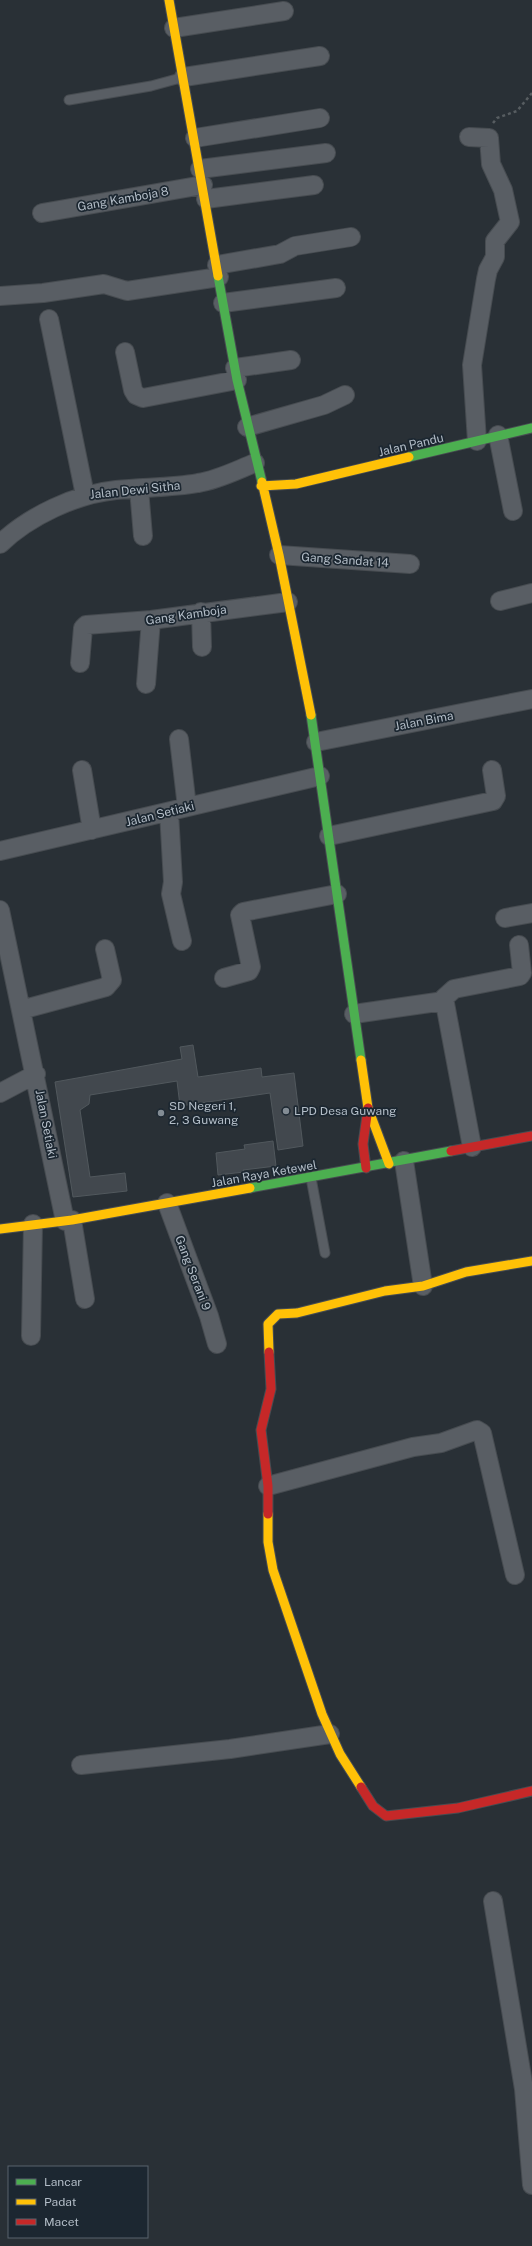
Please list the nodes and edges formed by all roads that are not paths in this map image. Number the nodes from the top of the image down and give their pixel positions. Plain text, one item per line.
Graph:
1 (169, 0) edge
2 (284, 11) dead end
3 (174, 28) junction
4 (320, 56) dead end
5 (184, 77) junction
6 (69, 100) dead end
7 (320, 118) dead end
8 (469, 137) dead end
9 (195, 138) junction
10 (326, 154) dead end
11 (203, 184) junction
12 (314, 185) dead end
13 (42, 213) dead end
14 (351, 237) dead end
15 (218, 271) junction
16 (336, 288) dead end
17 (0, 296) edge
18 (223, 303) junction
19 (49, 319) dead end
20 (126, 352) dead end
21 (291, 360) dead end
22 (236, 374) junction
23 (345, 395) dead end
24 (247, 427) junction
25 (532, 428) edge
26 (498, 435) junction
27 (477, 441) junction
28 (255, 463) junction
29 (296, 484) junction
30 (261, 486) junction
31 (139, 489) junction
32 (85, 495) junction
33 (268, 509) junction
34 (513, 511) dead end
35 (143, 536) dead end
36 (0, 544) edge
37 (279, 555) junction
38 (410, 564) dead end
39 (532, 593) edge
40 (500, 601) dead end
41 (288, 602) junction
42 (201, 612) junction
43 (150, 620) junction
44 (202, 646) dead end
45 (80, 663) dead end
46 (146, 684) dead end
47 (532, 699) edge
48 (179, 739) dead end
49 (316, 742) junction
50 (82, 770) dead end
51 (492, 770) dead end
52 (320, 776) junction
53 (187, 807) junction
54 (169, 812) junction
55 (92, 830) junction
56 (329, 836) junction
57 (0, 851) edge
58 (337, 894) junction
59 (0, 910) edge
60 (532, 914) edge
61 (505, 918) dead end
62 (182, 941) dead end
63 (519, 945) dead end
64 (105, 949) dead end
65 (5, 951) edge
66 (224, 978) dead end
67 (444, 1002) junction
68 (20, 1010) junction
69 (354, 1014) junction
70 (36, 1074) junction
71 (0, 1093) edge
72 (368, 1108) junction
73 (532, 1136) edge
74 (472, 1147) junction
75 (396, 1162) junction
76 (366, 1168) junction
77 (311, 1178) junction
78 (167, 1204) junction
79 (69, 1220) junction
80 (33, 1224) junction
81 (0, 1229) edge
82 (325, 1253) dead end
83 (532, 1261) edge
84 (423, 1286) junction
85 (85, 1300) dead end
86 (31, 1336) dead end
87 (217, 1344) dead end
88 (268, 1486) junction
89 (515, 1575) dead end
90 (330, 1734) junction
91 (81, 1765) dead end
92 (532, 1791) edge
93 (493, 1901) dead end
94 (532, 2185) edge

1 - 3 street
2 - 3 street
3 - 5 street
4 - 5 street
5 - 6 lane
5 - 9 street
7 - 9 street
8 - 27 street
9 - 11 street
10 - 11 street
11 - 12 street
11 - 13 street, Gang Kamboja 8
11 - 15 street
14 - 15 street
15 - 17 street
15 - 18 street
16 - 18 street
18 - 22 street
19 - 32 street
20 - 22 street
21 - 22 street
22 - 24 street
23 - 24 street
24 - 28 street
25 - 26 street, Jalan Pandu
26 - 27 street, Jalan Pandu
26 - 34 street
27 - 29 street, Jalan Pandu
28 - 30 street
28 - 31 street, Jalan Dewi Sitha
29 - 30 street, Jalan Pandu
29 - 33 street, Jalan Pandu
30 - 33 street
31 - 32 street, Jalan Dewi Sitha
31 - 35 street
32 - 36 street, Jalan Dewi Sitha
33 - 37 street
37 - 38 street, Gang Sandat 14
37 - 41 street
39 - 40 street
41 - 42 street, Gang Kamboja
41 - 49 street
42 - 43 street, Gang Kamboja
42 - 44 street
43 - 45 street, Gang Kamboja
43 - 46 street
47 - 49 street, Jalan Bima
48 - 53 street
49 - 52 street
50 - 55 street
51 - 56 street
52 - 53 street, Jalan Setiaki
52 - 56 street
53 - 54 street, Jalan Setiaki
54 - 55 street, Jalan Setiaki
54 - 62 street
55 - 57 street, Jalan Setiaki
56 - 58 street
58 - 66 street
58 - 69 street
59 - 65 street, Jalan Setiaki
60 - 61 street
63 - 67 street
64 - 68 street
65 - 68 street, Jalan Setiaki
67 - 69 street
67 - 74 street
68 - 70 street, Jalan Setiaki
69 - 72 street
70 - 71 street
70 - 79 street, Jalan Setiaki
72 - 75 street
72 - 76 street
73 - 74 street, Jalan Raya Ketewel
74 - 75 street, Jalan Raya Ketewel
75 - 76 street, Jalan Raya Ketewel
75 - 84 street
76 - 77 street, Jalan Raya Ketewel
77 - 78 street, Jalan Raya Ketewel
77 - 82 lane
78 - 79 street, Jalan Raya Ketewel
78 - 87 street, Gang Serani 9
79 - 80 street, Jalan Raya Ketewel
79 - 85 street, Jalan Setiaki
80 - 81 street, Jalan Raya Ketewel
80 - 86 street
83 - 84 street
84 - 88 street
88 - 89 street
88 - 90 street
90 - 91 street
90 - 92 street
93 - 94 street

